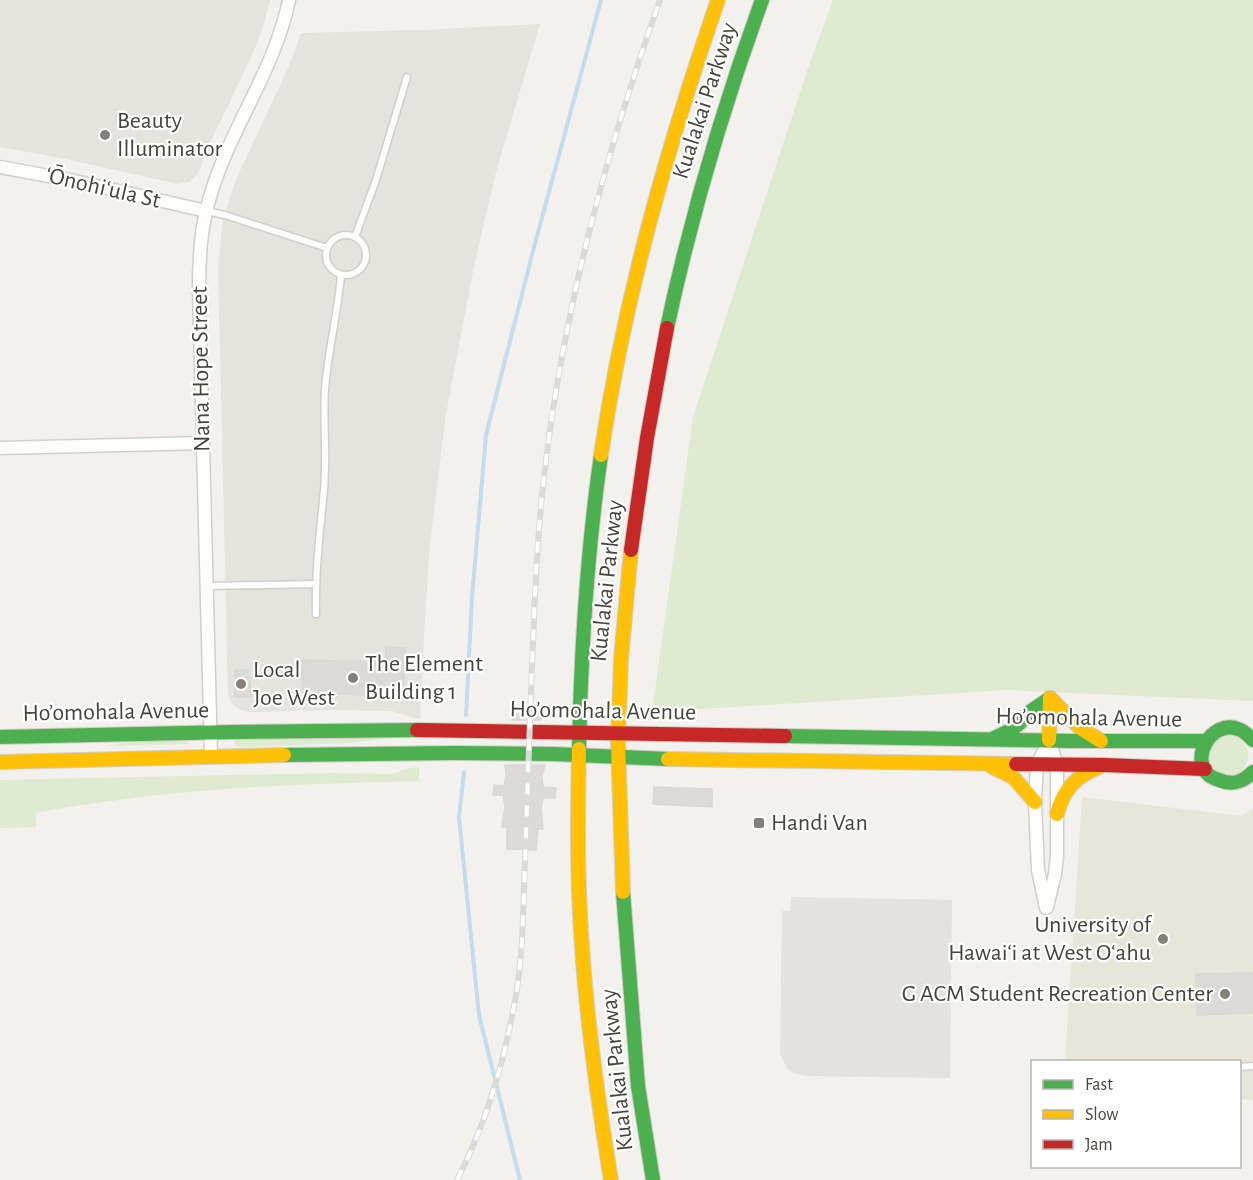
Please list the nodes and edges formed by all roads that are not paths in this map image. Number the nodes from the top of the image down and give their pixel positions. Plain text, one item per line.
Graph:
1 (290, 0) edge
2 (718, 0) edge
3 (762, 0) edge
4 (407, 77) dead end
5 (0, 167) edge
6 (206, 211) junction
7 (355, 237) junction
8 (327, 248) junction
9 (341, 275) junction
10 (203, 443) junction
11 (0, 448) edge
12 (315, 584) junction
13 (207, 586) junction
14 (316, 614) dead end
15 (1050, 698) junction
16 (210, 732) junction
17 (579, 733) junction
18 (618, 734) junction
19 (0, 737) edge
20 (990, 739) junction
21 (1048, 740) junction
22 (1253, 740) edge
23 (1101, 741) junction
24 (1205, 741) junction
25 (211, 756) junction
26 (579, 756) junction
27 (618, 757) junction
28 (0, 762) edge
29 (981, 764) junction
30 (1037, 765) junction
31 (1057, 765) junction
32 (1104, 765) junction
33 (1204, 769) junction
34 (1253, 772) edge
35 (1035, 802) junction
36 (1057, 814) junction
37 (611, 1180) edge
38 (653, 1180) edge

1 - 6 street, Nana Hope Street
2 - 17 main road, Kualakai Parkway
3 - 18 main road, Kualakai Parkway
4 - 7 lane
5 - 6 street, ‘Ōnohi‘ula St
6 - 8 lane
6 - 10 street, Nana Hope Street
7 - 8 lane
7 - 9 lane
8 - 9 lane
9 - 12 lane
10 - 11 street
10 - 13 street, Nana Hope Street
12 - 13 lane
12 - 14 lane
13 - 16 street, Nana Hope Street
15 - 20 main road
15 - 21 main road
15 - 23 main road
16 - 17 main road, Ho’omohala Avenue
16 - 19 main road, Ho’omohala Avenue
16 - 25 street, Nana Hope Street
17 - 18 main road, Ho’omohala Avenue
17 - 26 main road, Kualakai Parkway
18 - 20 main road, Ho’omohala Avenue
18 - 27 main road, Kualakai Parkway
20 - 21 main road, Ho’omohala Avenue
21 - 23 main road, Ho’omohala Avenue
21 - 30 street
21 - 31 street
22 - 24 main road, Ho’omohala Avenue
23 - 24 main road, Ho’omohala Avenue
24 - 33 main road, Ho’omohala Avenue
25 - 26 main road, Ho’omohala Avenue
25 - 28 main road, Ho’omohala Avenue
26 - 27 main road, Ho’omohala Avenue
26 - 37 main road, Kualakai Parkway
27 - 29 main road, Ho’omohala Avenue
27 - 38 main road, Kualakai Parkway
29 - 30 main road, Ho’omohala Avenue
29 - 35 main road
30 - 31 main road, Ho’omohala Avenue
30 - 35 street
31 - 32 main road, Ho’omohala Avenue
31 - 36 street
32 - 33 main road, Ho’omohala Avenue
32 - 36 main road
33 - 34 main road, Ho’omohala Avenue
35 - 36 street

